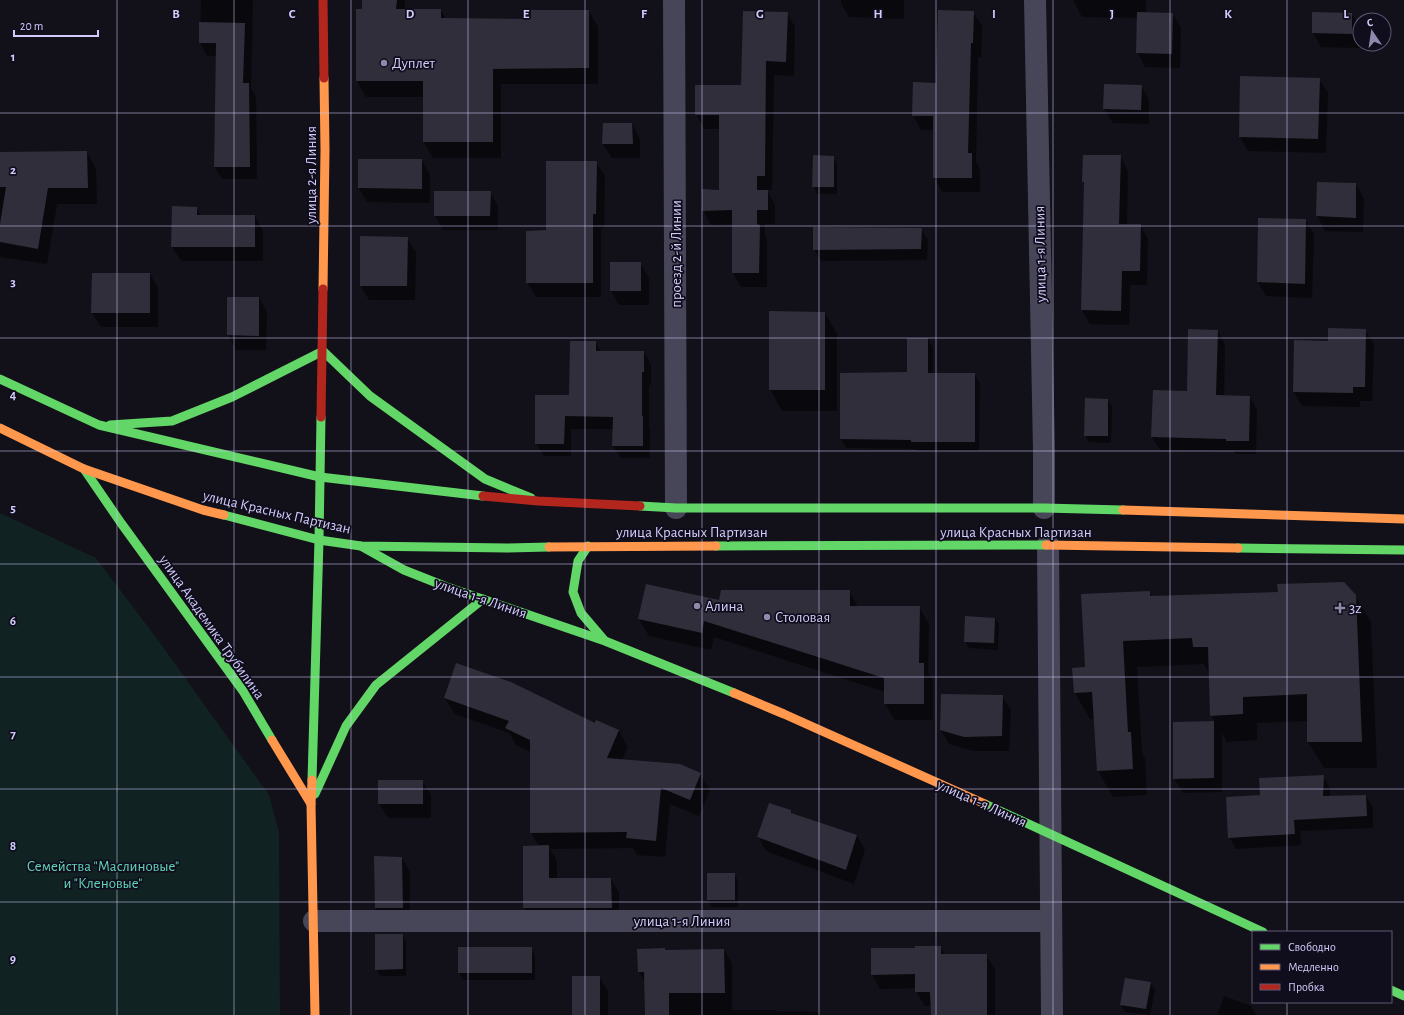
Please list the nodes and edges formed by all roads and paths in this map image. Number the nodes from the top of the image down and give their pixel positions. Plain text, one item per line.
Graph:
1 (323, 0) edge
2 (674, 0) edge
3 (1035, 0) edge
4 (323, 351) junction
5 (0, 379) edge
6 (99, 425) junction
7 (0, 428) edge
8 (84, 469) junction
9 (320, 477) junction
10 (538, 501) junction
11 (676, 508) junction
12 (1044, 508) junction
13 (1404, 519) edge
14 (319, 540) junction
15 (1048, 545) junction
16 (361, 546) junction
17 (588, 546) junction
18 (1404, 550) edge
19 (483, 599) junction
20 (605, 641) junction
21 (311, 804) junction
22 (1050, 833) junction
23 (314, 921) junction
24 (1051, 921) junction
25 (1261, 931) edge
26 (1392, 990) edge
27 (1404, 996) edge
28 (315, 1015) edge
29 (1052, 1015) edge

1 - 4 main road, улица 2-я Линия
2 - 11 street, проезд 2-й Линии
3 - 12 street, улица 1-я Линия
4 - 6 main road
4 - 9 main road, улица 2-я Линия
4 - 10 main road
5 - 6 main road, улица Красных Партизан
6 - 9 main road, улица Красных Партизан
7 - 8 main road, улица Красных Партизан
8 - 14 main road, улица Красных Партизан
8 - 21 main road, улица Академика Трубилина
9 - 10 main road, улица Красных Партизан
9 - 14 main road, улица 2-я Линия
10 - 11 main road, улица Красных Партизан
11 - 12 main road, улица Красных Партизан
12 - 13 main road, улица Красных Партизан
14 - 16 main road, улица Красных Партизан
14 - 21 main road, улица Академика Трубилина
15 - 17 main road, улица Красных Партизан
15 - 18 main road, улица Красных Партизан
15 - 22 street, улица 1-я Линия
16 - 17 main road, улица Красных Партизан
16 - 19 main road, улица 1-я Линия
17 - 20 main road, улица 1-я Линия
19 - 20 main road, улица 1-я Линия
19 - 21 main road, улица Академика Трубилина
20 - 22 main road, улица 1-я Линия
21 - 23 main road, улица Академика Трубилина
22 - 24 street, улица 1-я Линия
22 - 25 main road, улица 1-я Линия
23 - 24 street, улица 1-я Линия
23 - 28 main road, улица Академика Трубилина
24 - 29 street, улица 1-я Линия
26 - 27 main road

